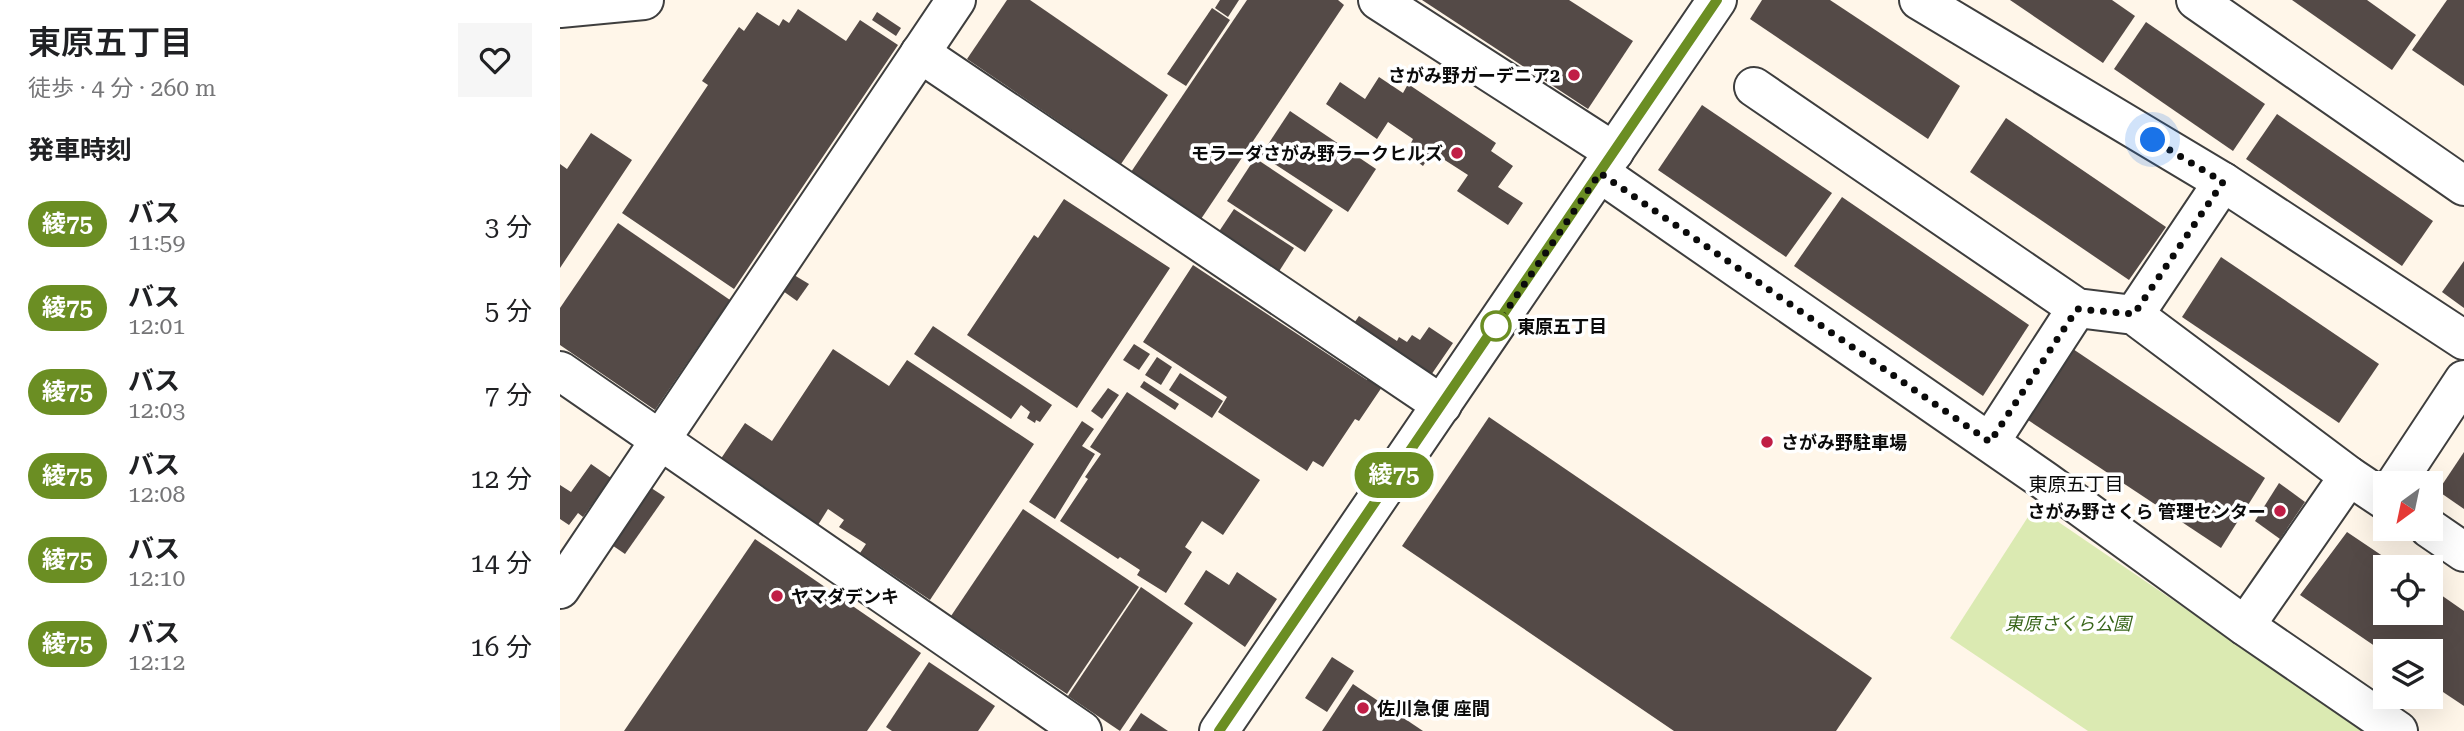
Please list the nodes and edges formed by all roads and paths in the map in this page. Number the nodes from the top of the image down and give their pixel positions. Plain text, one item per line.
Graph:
1 (644, 0) edge
2 (956, 0) edge
3 (1378, 0) edge
4 (1717, 0) edge
5 (1919, 0) edge
6 (2196, 0) edge
7 (560, 8) edge
8 (920, 53) junction
9 (1755, 87) dead end
10 (1607, 162) junction
11 (2223, 182) junction
12 (2464, 186) edge
13 (2077, 309) junction
14 (2134, 314) junction
15 (2464, 340) edge
16 (560, 371) edge
17 (2464, 380) edge
18 (1442, 405) junction
19 (662, 440) junction
20 (1990, 442) junction
21 (2404, 471) edge
22 (2349, 476) junction
23 (2373, 491) edge
24 (2443, 538) edge
25 (2464, 552) edge
26 (560, 589) edge
27 (2245, 626) junction
28 (1082, 731) edge
29 (1219, 731) edge
30 (2398, 731) edge

1 - 7 street
2 - 8 street
3 - 10 street
4 - 10 street
5 - 11 street
6 - 12 street
8 - 18 street
8 - 19 street
9 - 13 street
10 - 18 street
10 - 20 street
11 - 14 street
11 - 15 street
13 - 14 street
13 - 20 street
14 - 22 street
16 - 19 street
17 - 21 street
18 - 29 street
19 - 26 street
19 - 28 street
20 - 27 street
22 - 23 street
22 - 27 street
24 - 25 street
27 - 30 street

